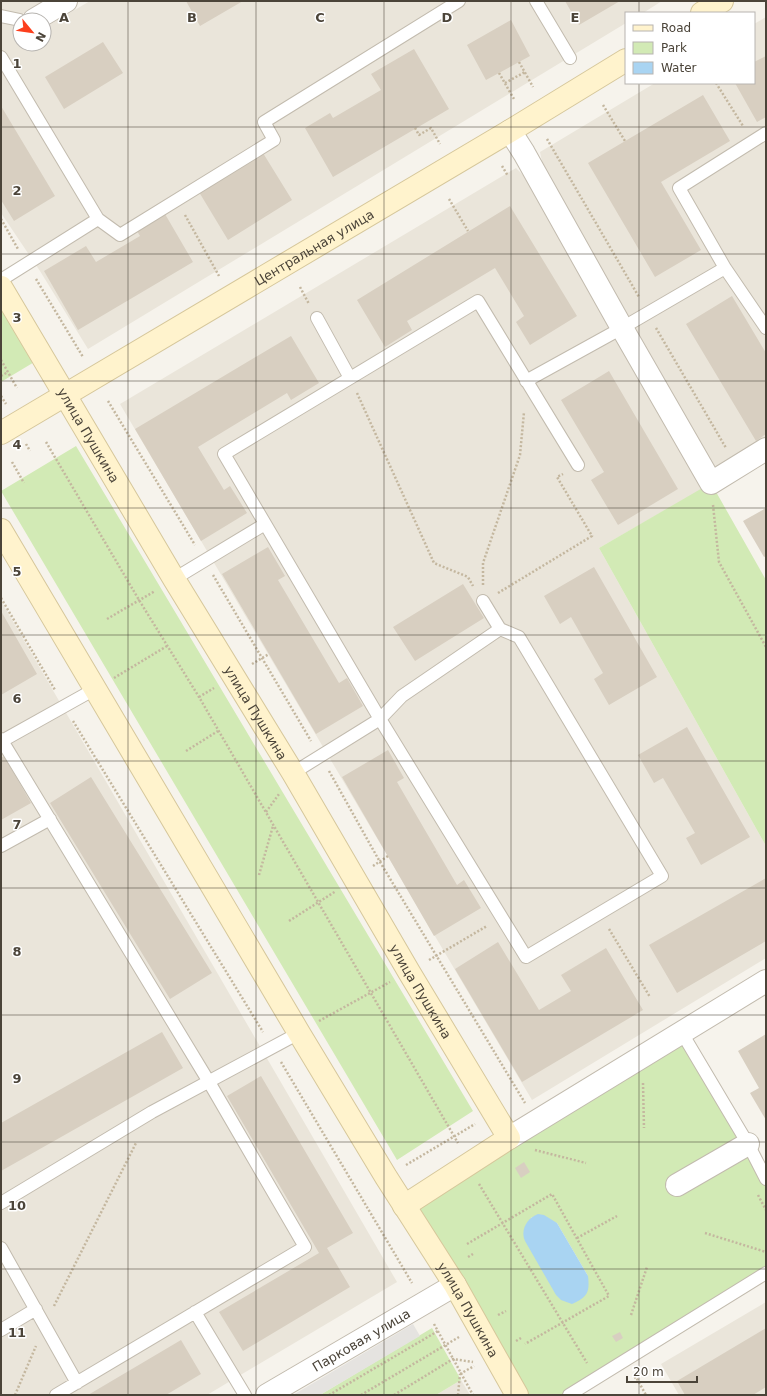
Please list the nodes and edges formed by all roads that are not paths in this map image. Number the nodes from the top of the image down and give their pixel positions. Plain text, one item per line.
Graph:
1 (66, 1) edge
2 (459, 1) edge
3 (536, 1) edge
4 (722, 1) edge
5 (47, 12) edge
6 (704, 12) edge
7 (1, 16) edge
8 (12, 18) edge
9 (1, 57) edge
10 (570, 58) dead end
11 (625, 61) edge
12 (510, 131) junction
13 (766, 133) edge
14 (98, 220) junction
15 (725, 268) junction
16 (1, 280) edge
17 (1, 287) edge
18 (317, 318) dead end
19 (622, 328) junction
20 (766, 328) edge
21 (350, 378) junction
22 (526, 381) junction
23 (65, 396) junction
24 (1, 434) edge
25 (766, 449) edge
26 (578, 465) road end
27 (265, 524) junction
28 (1, 530) edge
29 (174, 579) junction
30 (483, 601) road end
31 (500, 628) junction
32 (95, 689) junction
33 (380, 719) junction
34 (2, 740) edge
35 (292, 773) junction
36 (50, 819) junction
37 (1, 846) edge
38 (766, 981) edge
39 (299, 1033) junction
40 (682, 1033) junction
41 (209, 1082) junction
42 (510, 1138) junction
43 (748, 1144) junction
44 (766, 1179) edge
45 (677, 1185) dead end
46 (1, 1204) edge
47 (404, 1206) junction
48 (1, 1248) edge
49 (766, 1273) edge
50 (455, 1285) junction
51 (36, 1309) junction
52 (195, 1312) junction
53 (1, 1330) edge
54 (77, 1383) junction
55 (56, 1395) edge
56 (245, 1395) edge
57 (267, 1395) edge
58 (517, 1395) edge
59 (569, 1395) edge

1 - 5 street
2 - 14 lane
3 - 10 lane
4 - 6 street
7 - 8 lane
9 - 14 lane
11 - 12 street, Центральная улица
12 - 19 street
12 - 23 street, Центральная улица
13 - 15 lane
14 - 16 lane
15 - 19 lane
15 - 20 lane
17 - 23 street, улица Пушкина
18 - 21 lane
19 - 22 lane
19 - 25 street
21 - 22 lane
21 - 27 lane
22 - 26 lane
23 - 24 street, Центральная улица
23 - 29 street, улица Пушкина
27 - 29 lane
27 - 33 lane
28 - 32 street
29 - 35 street, улица Пушкина
30 - 31 lane
31 - 33 lane
31 - 33 lane
32 - 34 lane
32 - 39 street
33 - 35 lane
34 - 36 lane
35 - 42 street, улица Пушкина
36 - 37 lane
36 - 41 lane
38 - 40 street
39 - 41 lane
39 - 47 street, улица Пушкина
40 - 42 street
40 - 43 lane
41 - 46 lane
41 - 52 lane
42 - 47 street
43 - 44 lane
43 - 45 street
47 - 50 street, улица Пушкина
48 - 51 lane
49 - 59 lane
50 - 57 street, Парковая улица
50 - 58 street, улица Пушкина
51 - 53 lane
51 - 54 lane
52 - 54 lane
52 - 56 lane
54 - 55 lane

